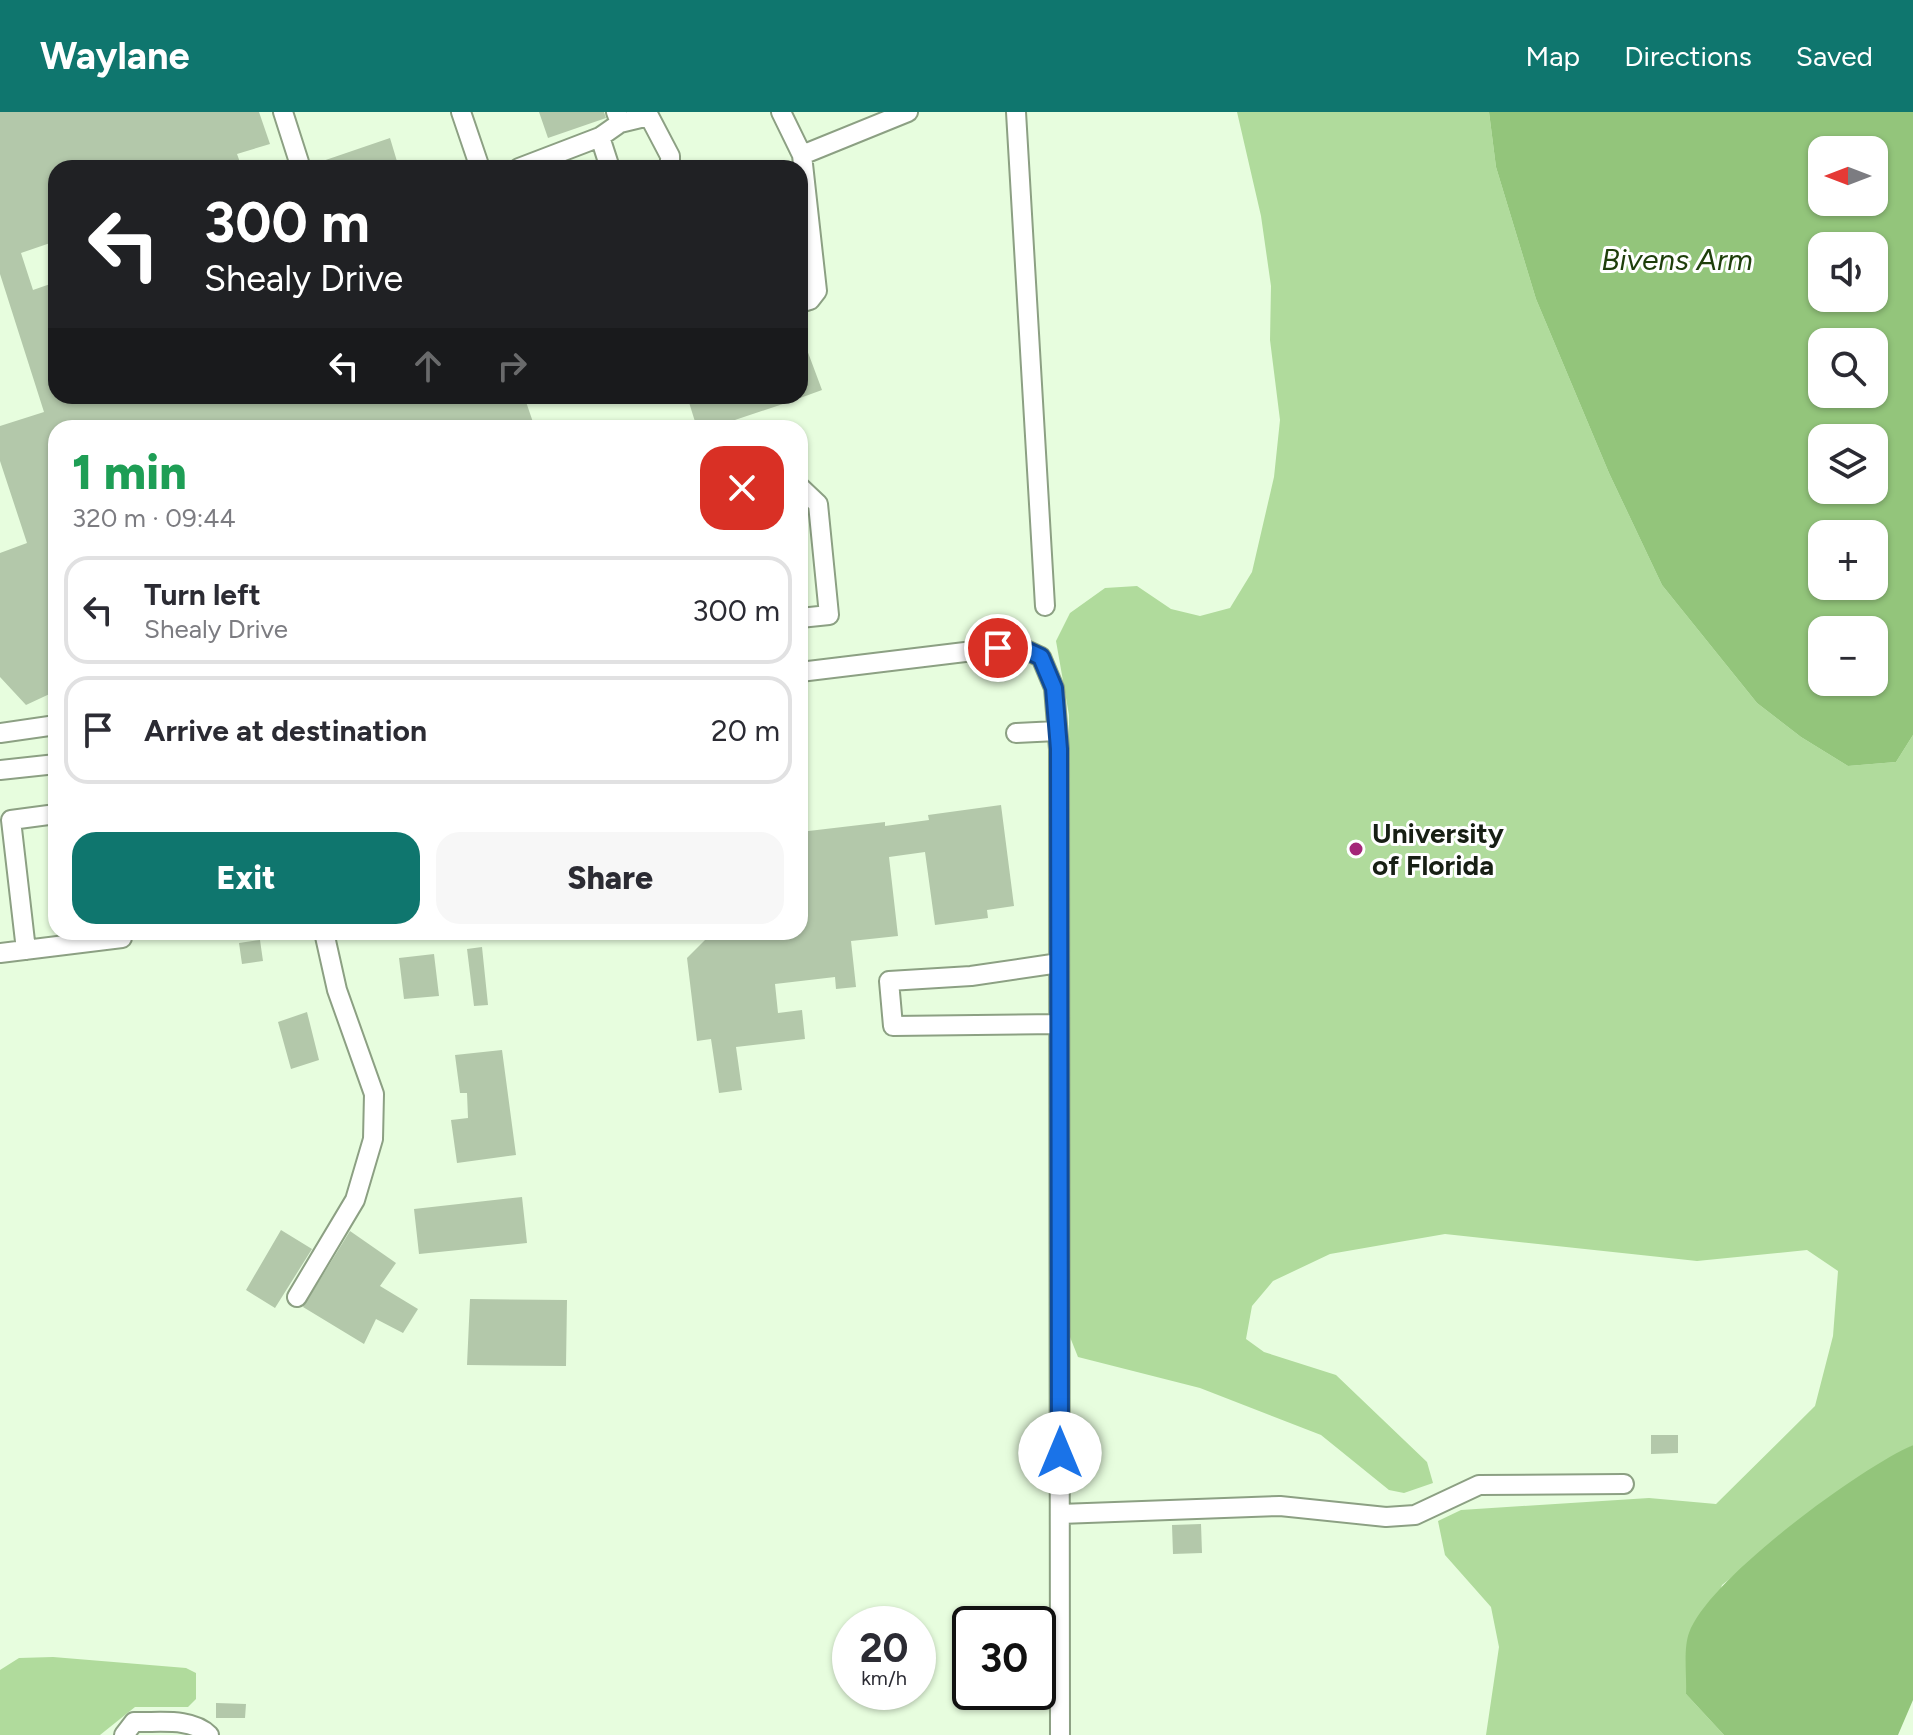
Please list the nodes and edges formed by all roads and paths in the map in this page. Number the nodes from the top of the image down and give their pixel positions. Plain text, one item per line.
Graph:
1 (283, 112) edge
2 (461, 112) edge
3 (781, 112) edge
4 (908, 112) edge
5 (1016, 112) edge
6 (657, 114) edge
7 (618, 118) edge
8 (600, 137) junction
9 (802, 155) junction
10 (298, 160) edge
11 (477, 160) edge
12 (540, 160) edge
13 (607, 160) edge
14 (670, 160) edge
15 (803, 160) edge
16 (808, 209) edge
17 (808, 301) edge
18 (808, 495) edge
19 (1045, 606) dead end
20 (808, 617) edge
21 (808, 671) edge
22 (48, 726) edge
23 (1057, 731) junction
24 (0, 733) edge
25 (1016, 733) dead end
26 (48, 765) edge
27 (0, 770) edge
28 (48, 815) edge
29 (66, 940) edge
30 (326, 940) edge
31 (26, 950) junction
32 (0, 953) edge
33 (1059, 963) junction
34 (1059, 1024) junction
35 (297, 1297) dead end
36 (1624, 1484) dead end
37 (1060, 1514) junction
38 (124, 1735) edge
39 (209, 1735) edge
40 (1060, 1735) edge

1 - 10 street
2 - 11 street
3 - 9 street
4 - 9 street
5 - 19 street
6 - 7 street
6 - 14 street
7 - 8 street
8 - 12 street
8 - 13 street
9 - 15 street
16 - 17 street
18 - 20 street
21 - 23 street
22 - 24 street
23 - 25 street
23 - 33 street
26 - 27 street
28 - 31 street
29 - 31 street
30 - 35 street
31 - 32 street
33 - 34 street
33 - 34 street
34 - 37 street
36 - 37 street
37 - 40 street
38 - 39 street

